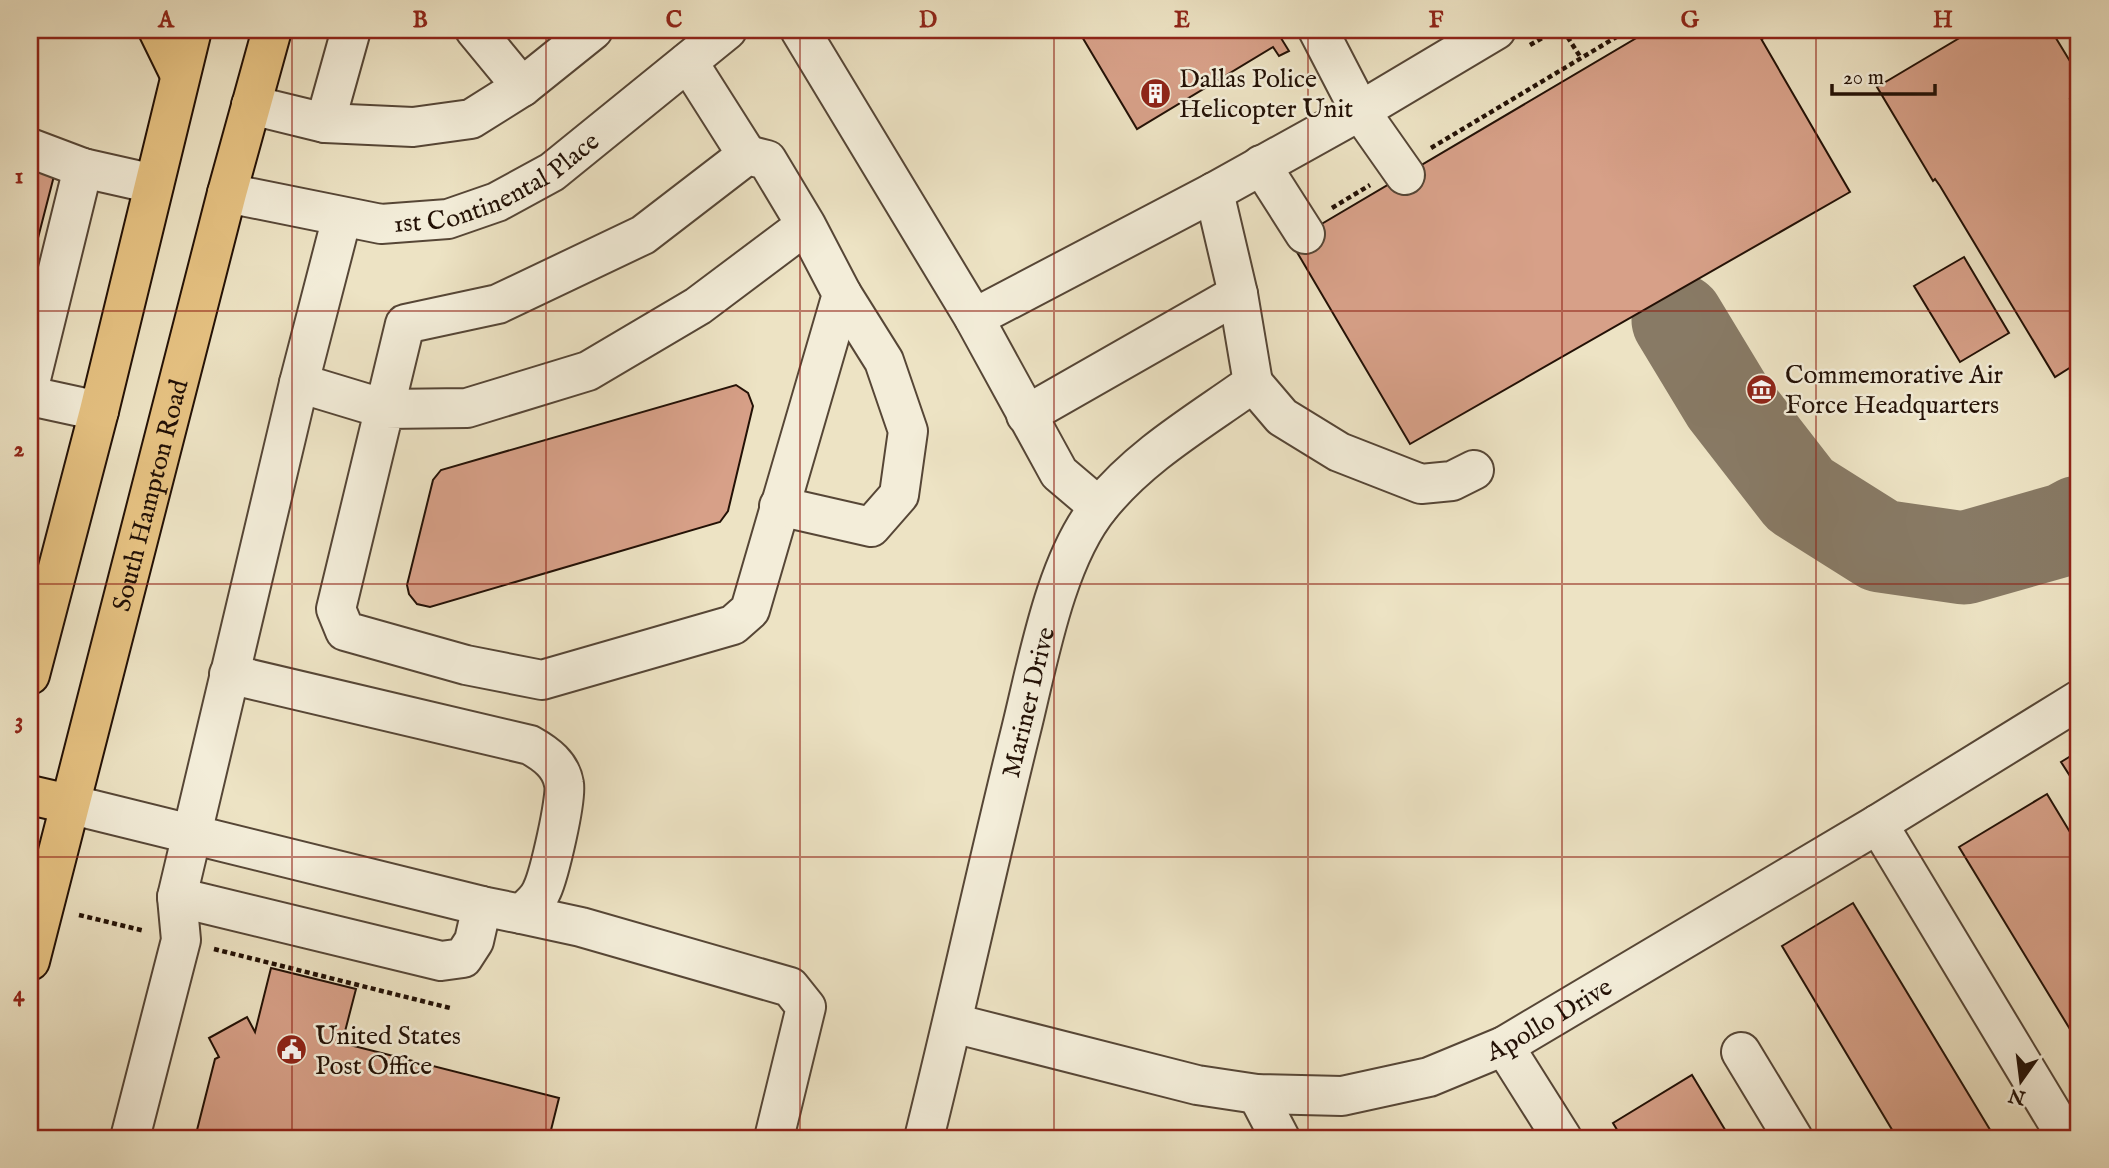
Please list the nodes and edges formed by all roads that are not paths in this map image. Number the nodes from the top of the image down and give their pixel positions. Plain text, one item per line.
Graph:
1 (158, 30) edge
2 (192, 30) edge
3 (272, 30) edge
4 (351, 30) edge
5 (475, 30) edge
6 (593, 30) edge
7 (727, 30) edge
8 (800, 30) edge
9 (1318, 30) edge
10 (1496, 30) edge
11 (688, 62) junction
12 (180, 75) junction
13 (522, 88) junction
14 (251, 106) junction
15 (1360, 111) junction
16 (325, 123) junction
17 (30, 148) edge
18 (747, 155) junction
19 (1261, 165) junction
20 (83, 168) junction
21 (1402, 171) road end
22 (154, 184) junction
23 (1214, 192) junction
24 (228, 193) junction
25 (342, 217) junction
26 (806, 225) junction
27 (1303, 230) road end
28 (842, 294) junction
29 (1238, 295) junction
30 (974, 318) junction
31 (30, 383) edge
32 (299, 383) junction
33 (1252, 383) junction
34 (30, 396) edge
35 (385, 408) junction
36 (99, 411) junction
37 (1027, 415) junction
38 (1474, 470) dead end
39 (779, 506) junction
40 (1099, 507) junction
41 (229, 674) junction
42 (30, 675) edge
43 (2079, 700) edge
44 (30, 795) edge
45 (69, 804) junction
46 (1878, 824) junction
47 (191, 835) junction
48 (177, 897) junction
49 (482, 906) junction
50 (521, 914) junction
51 (30, 961) edge
52 (953, 1023) junction
53 (1504, 1046) junction
54 (1741, 1052) dead end
55 (1257, 1094) junction
56 (130, 1138) edge
57 (774, 1138) edge
58 (924, 1138) edge
59 (1280, 1138) edge
60 (1563, 1138) edge
61 (1793, 1138) edge
62 (2067, 1138) edge

1 - 12 main road
2 - 12 main road
3 - 14 main road, South Hampton Road
4 - 16 lane
5 - 13 lane
6 - 13 lane
7 - 11 lane, 1st Continental Place
8 - 30 lane
9 - 15 lane
10 - 15 lane
11 - 18 lane
11 - 25 lane, 1st Continental Place
12 - 22 main road
13 - 16 lane
14 - 16 lane
14 - 24 main road, South Hampton Road
15 - 19 lane
15 - 21 lane
17 - 20 lane
18 - 26 lane
18 - 35 lane
19 - 23 lane
19 - 27 lane
20 - 22 lane
20 - 31 lane
22 - 36 main road
23 - 29 lane
23 - 30 lane
24 - 25 lane, 1st Continental Place
24 - 45 main road, South Hampton Road
25 - 32 lane
26 - 28 lane
26 - 35 lane
28 - 39 lane
28 - 39 lane
29 - 33 lane
29 - 37 lane
30 - 37 lane
32 - 35 lane
32 - 41 lane
33 - 38 lane
33 - 40 lane, Mariner Drive
34 - 36 lane
35 - 39 lane
36 - 42 main road
37 - 40 lane
40 - 52 lane, Mariner Drive
41 - 47 lane
41 - 50 lane
43 - 46 lane, Apollo Drive
44 - 45 main road
45 - 47 lane
45 - 51 main road, South Hampton Road
46 - 53 lane, Apollo Drive
46 - 62 lane
47 - 48 lane
47 - 49 lane
48 - 49 lane
48 - 56 lane
49 - 50 lane
50 - 57 lane
52 - 55 lane, Apollo Drive
52 - 58 lane, Mariner Drive
53 - 55 lane, Apollo Drive
53 - 60 lane
54 - 61 lane
55 - 59 lane

